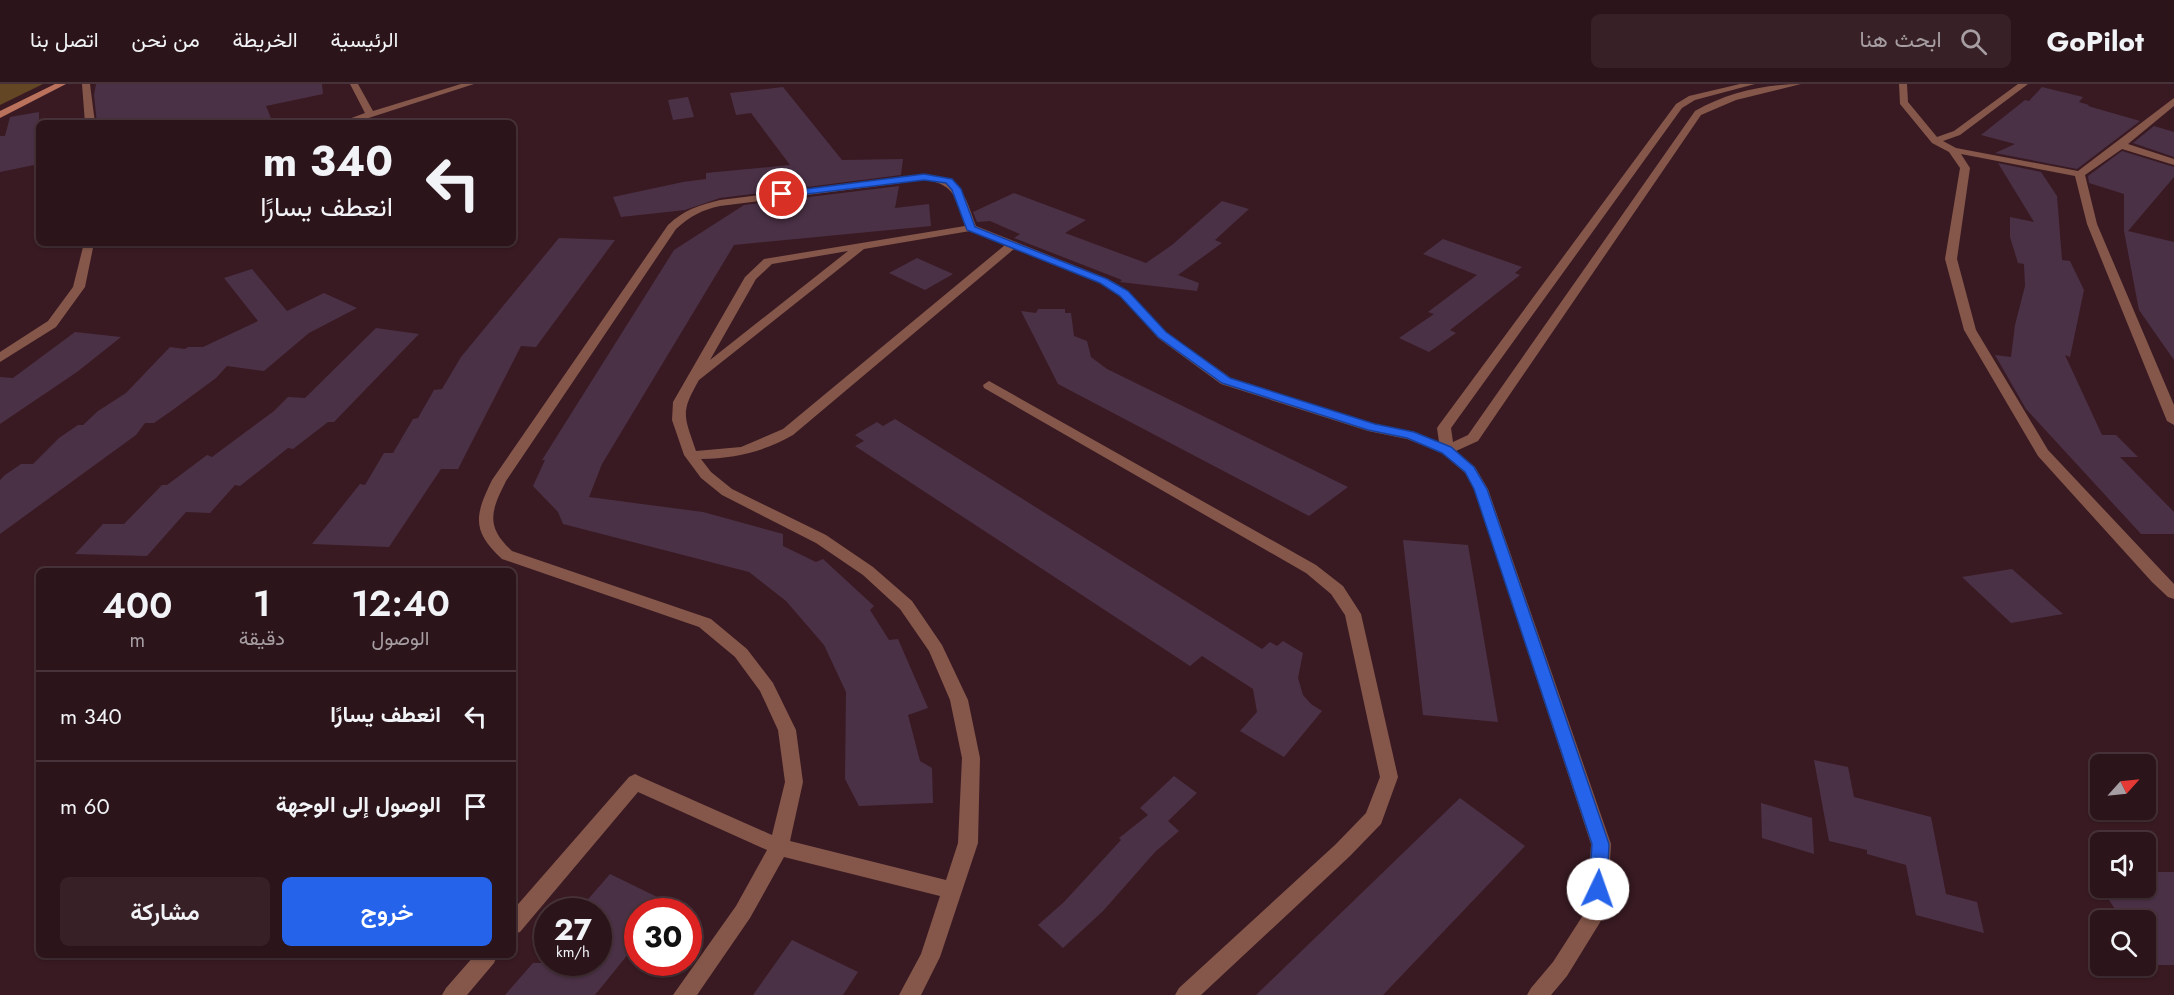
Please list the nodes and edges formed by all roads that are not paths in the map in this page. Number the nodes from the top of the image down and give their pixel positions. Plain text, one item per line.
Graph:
1 (62, 84) edge
2 (86, 84) edge
3 (354, 84) edge
4 (470, 84) edge
5 (1751, 84) edge
6 (1797, 84) edge
7 (1903, 84) edge
8 (2024, 84) edge
9 (2174, 101) edge
10 (370, 114) junction
11 (0, 115) edge
12 (90, 120) edge
13 (352, 120) edge
14 (1935, 141) junction
15 (2121, 145) junction
16 (1953, 150) junction
17 (2174, 162) edge
18 (2080, 174) junction
19 (971, 228) junction
20 (88, 246) edge
21 (863, 246) junction
22 (1011, 246) junction
23 (0, 358) edge
24 (692, 381) junction
25 (989, 385) dead end
26 (2174, 421) edge
27 (1447, 450) junction
28 (691, 454) junction
29 (2174, 594) edge
30 (779, 847) junction
31 (952, 890) junction
32 (516, 921) edge
33 (485, 958) edge
34 (453, 995) edge
35 (684, 995) edge
36 (910, 995) edge
37 (1186, 995) edge
38 (1538, 995) edge

1 - 11 street
2 - 12 street
3 - 10 street
4 - 10 street
5 - 27 street
6 - 27 street
7 - 14 street
8 - 14 street
9 - 15 street
10 - 13 street
14 - 16 street
15 - 17 street
15 - 18 street
16 - 18 street
16 - 29 street
18 - 26 street
19 - 21 street
19 - 22 street
19 - 30 street
20 - 23 street
21 - 24 street
21 - 24 street
22 - 27 street
22 - 28 street
24 - 28 street
25 - 37 street
27 - 38 street
28 - 31 street
30 - 31 street
30 - 32 street
30 - 35 street
31 - 36 street
33 - 34 street

